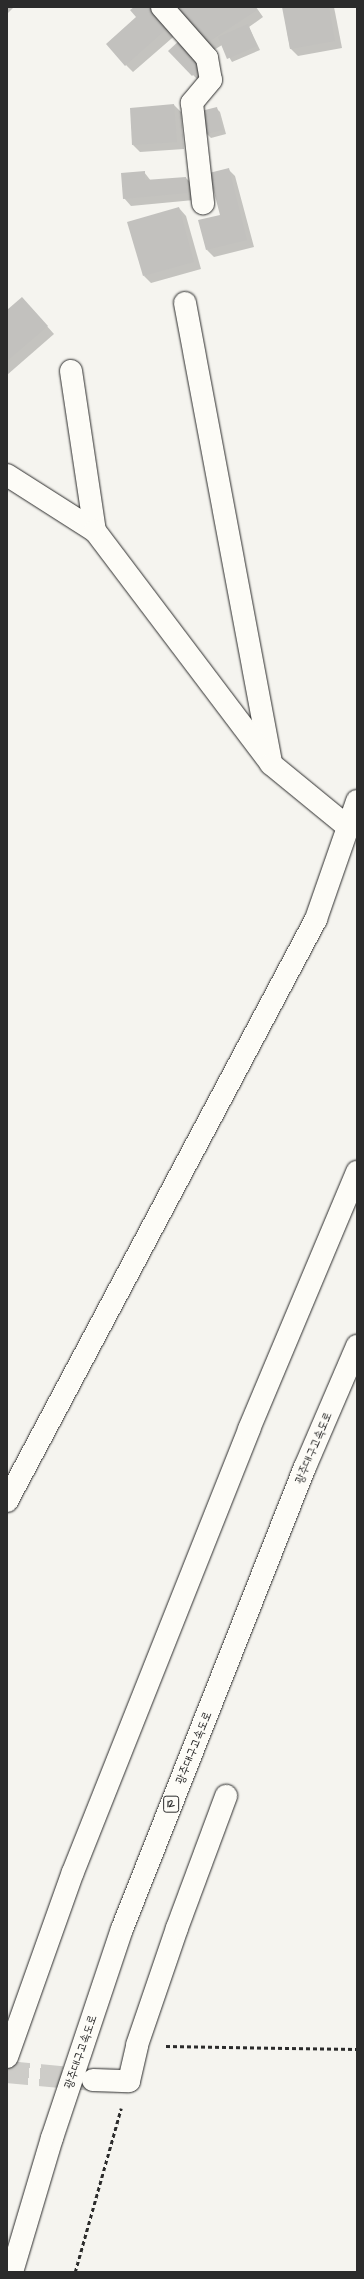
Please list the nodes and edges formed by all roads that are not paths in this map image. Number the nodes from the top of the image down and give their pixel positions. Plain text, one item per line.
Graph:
1 (162, 7) edge
2 (203, 203) dead end
3 (185, 304) dead end
4 (71, 371) dead end
5 (7, 476) edge
6 (95, 531) junction
7 (271, 764) junction
8 (357, 801) edge
9 (348, 827) junction
10 (357, 1172) edge
11 (357, 1346) edge
12 (7, 1501) edge
13 (226, 1796) dead end
14 (7, 2056) edge
15 (93, 2080) tunnel mouth
16 (12, 2272) edge

1 - 2 main road
3 - 7 main road
4 - 6 main road
5 - 6 main road
6 - 7 main road
7 - 9 main road
8 - 9 main road
9 - 12 main road
10 - 14 main road
11 - 16 main road, 광주대구고속도로 / 12
13 - 15 main road

